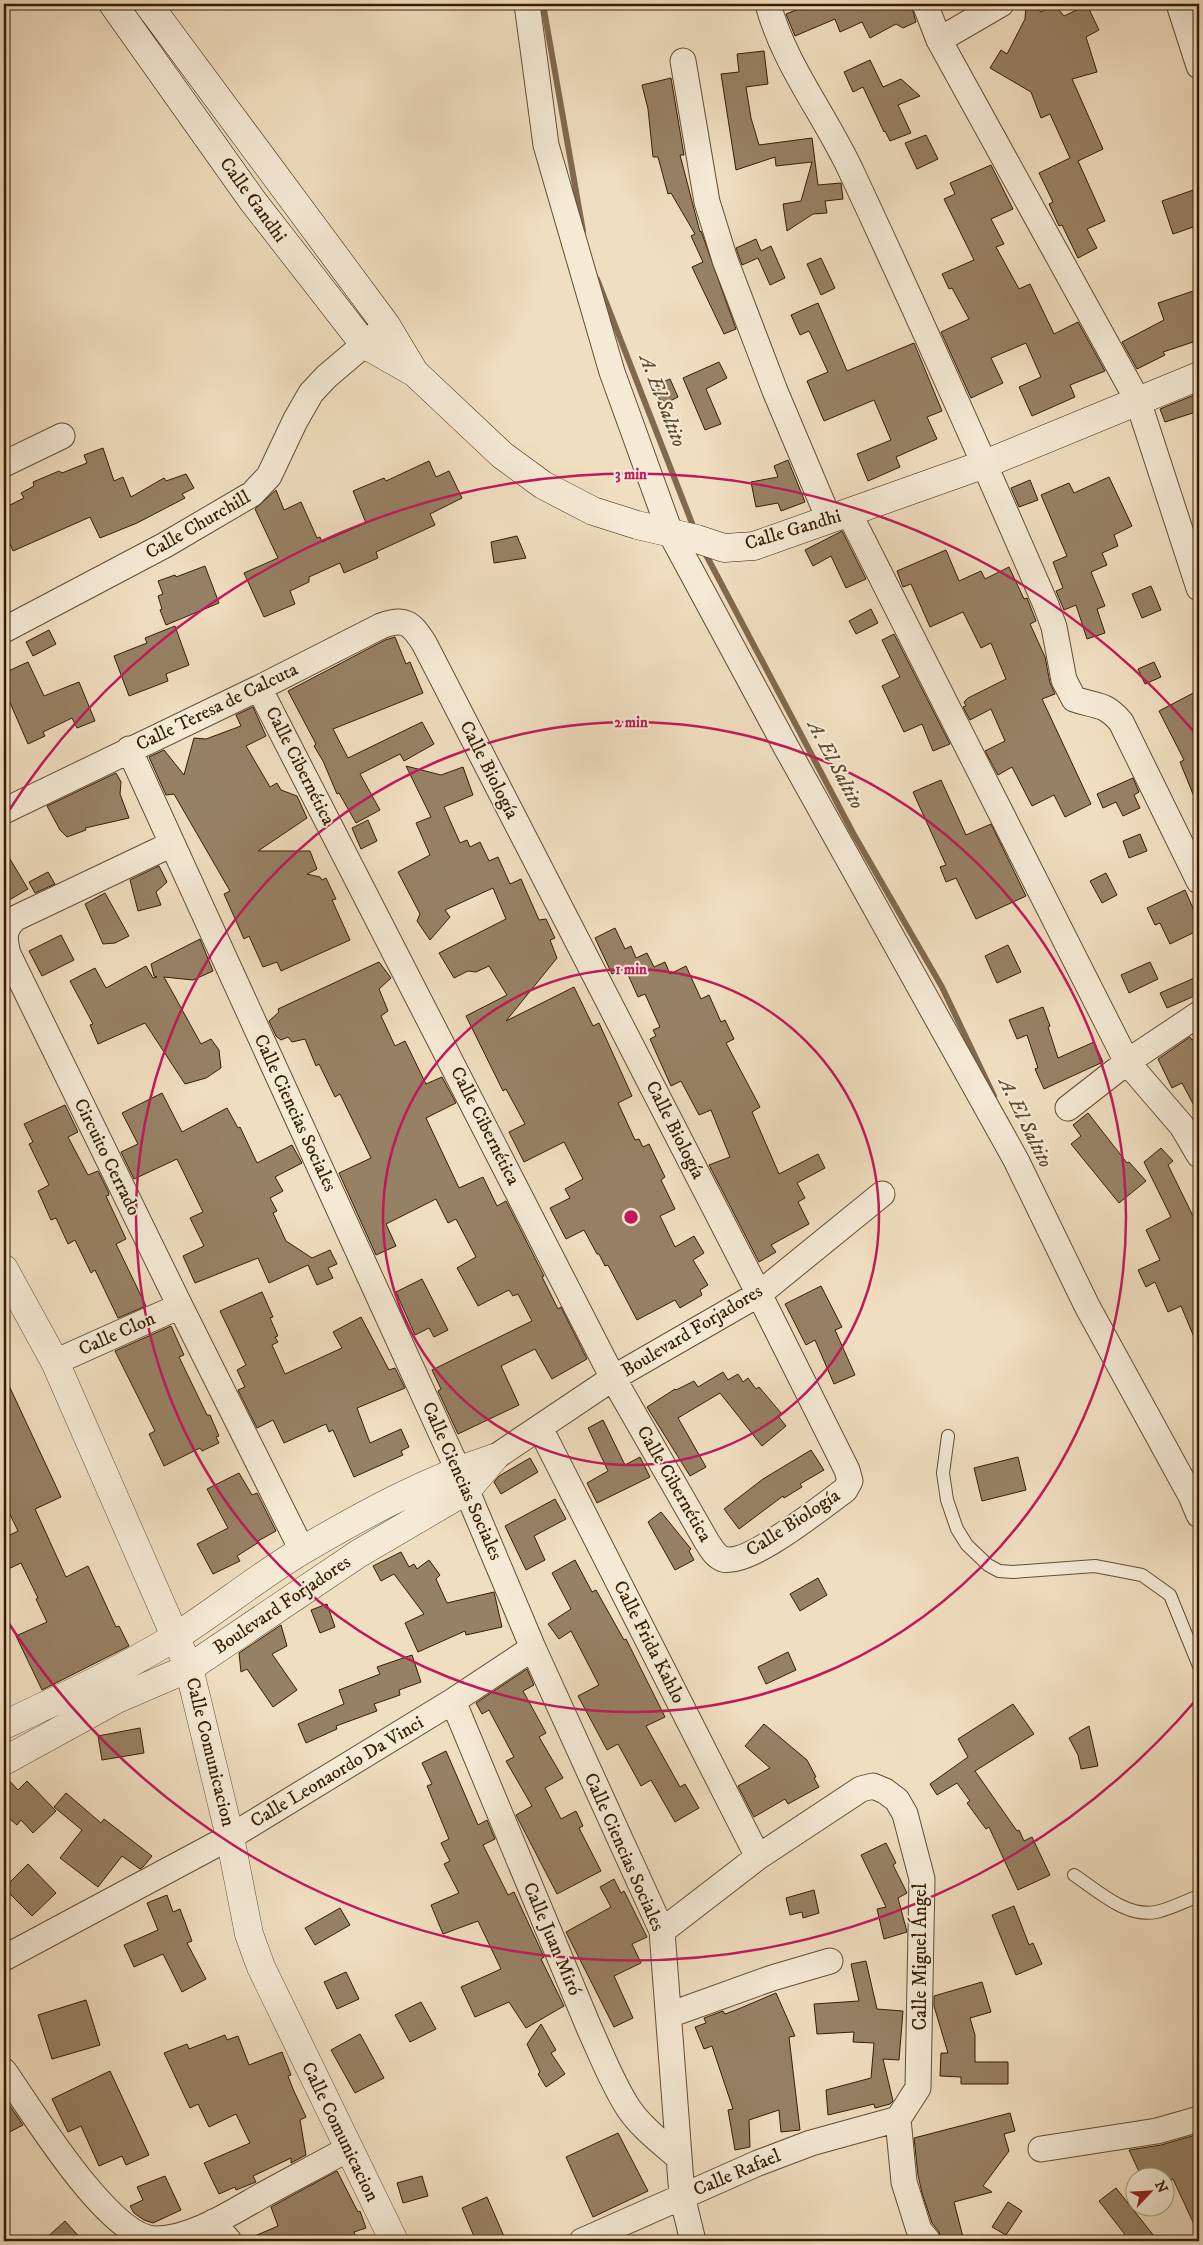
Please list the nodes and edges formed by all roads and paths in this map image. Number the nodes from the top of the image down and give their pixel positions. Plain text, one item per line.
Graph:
1 (113, 4) edge
2 (148, 4) edge
3 (527, 4) edge
4 (768, 4) edge
5 (925, 4) edge
6 (1001, 4) edge
7 (1178, 4) edge
8 (939, 40) junction
9 (683, 61) dead end
10 (1199, 66) edge
11 (386, 326) junction
12 (364, 344) junction
13 (415, 373) junction
14 (1199, 376) edge
15 (1138, 401) junction
16 (62, 436) dead end
17 (4, 464) edge
18 (985, 464) junction
19 (839, 516) junction
20 (670, 532) junction
21 (1199, 588) edge
22 (4, 630) edge
23 (424, 643) joint
24 (259, 688) junction
25 (129, 749) junction
26 (4, 811) edge
27 (172, 844) junction
28 (1199, 881) edge
29 (1199, 1014) edge
30 (1127, 1062) junction
31 (1068, 1108) dead end
32 (1199, 1155) edge
33 (882, 1194) dead end
34 (4, 1269) edge
35 (759, 1294) junction
36 (180, 1306) junction
37 (55, 1362) junction
38 (614, 1378) junction
39 (540, 1428) junction
40 (948, 1436) dead end
41 (494, 1458) joint
42 (463, 1480) junction
43 (1199, 1516) edge
44 (302, 1550) junction
45 (721, 1558) joint
46 (175, 1637) junction
47 (533, 1648) junction
48 (1199, 1666) edge
49 (189, 1668) junction
50 (453, 1701) junction
51 (4, 1725) edge
52 (4, 1761) edge
53 (230, 1837) junction
54 (758, 1857) junction
55 (1074, 1875) dead end
56 (1199, 1896) edge
57 (662, 1931) junction
58 (4, 1958) edge
59 (830, 1961) dead end
60 (669, 2015) junction
61 (4, 2070) edge
62 (898, 2119) junction
63 (1199, 2119) edge
64 (348, 2149) junction
65 (1041, 2149) dead end
66 (679, 2158) junction
67 (682, 2196) junction
68 (213, 2222) junction
69 (229, 2241) edge
70 (394, 2241) edge
71 (582, 2241) edge
72 (693, 2241) edge
73 (928, 2241) edge

1 - 12 street, Calle Gandhi
2 - 11 street, Calle Gandhi
3 - 20 street
4 - 18 street
5 - 8 street
6 - 8 street
7 - 10 street
8 - 15 street
9 - 19 street
11 - 12 street, Calle Churchill
11 - 13 street, Calle Gandhi
12 - 13 street, Calle Gandhi
12 - 22 street, Calle Churchill
13 - 20 street, Calle Gandhi
14 - 15 street, Calle Gandhi
15 - 18 street, Calle Gandhi
15 - 21 street
16 - 17 street
18 - 19 street, Calle Gandhi
18 - 28 street
19 - 20 street, Calle Gandhi
19 - 30 street
20 - 43 street
23 - 24 street, Calle Teresa de Calcuta
23 - 35 street, Calle Biología
24 - 25 street, Calle Teresa de Calcuta
24 - 38 street, Calle Cibernética
25 - 26 street, Calle Teresa de Calcuta
25 - 27 street, Calle Ciencias Sociales
27 - 36 street, Circuito Cerrado
27 - 42 street, Calle Ciencias Sociales
29 - 30 street
30 - 31 street
30 - 32 street
33 - 35 street, Boulevard Forjadores
34 - 37 street, Calle Comunicacion
35 - 38 street, Boulevard Forjadores
35 - 45 street, Calle Biología
36 - 37 street, Calle Clon
36 - 44 street, Circuito Cerrado
37 - 46 street, Calle Comunicacion
38 - 39 street, Boulevard Forjadores
38 - 45 street, Calle Cibernética
39 - 41 street, Boulevard Forjadores
39 - 54 street, Calle Frida Kahlo
40 - 48 lane
41 - 42 street, Boulevard Forjadores
42 - 44 street, Boulevard Forjadores
42 - 47 street, Calle Ciencias Sociales
42 - 49 street, Boulevard Forjadores
44 - 46 street, Boulevard Forjadores
46 - 49 street, Calle Comunicacion
46 - 51 street, Boulevard Forjadores
47 - 50 street, Calle Leonaordo Da Vinci
47 - 57 street, Calle Ciencias Sociales
49 - 52 street, Boulevard Forjadores
49 - 53 street, Calle Comunicacion
50 - 53 street, Calle Leonaordo Da Vinci
50 - 66 street, Calle Juan Miró
53 - 58 street, Calle Leonaordo Da Vinci
53 - 64 street, Calle Comunicacion
54 - 57 street, Calle Miguel Ángel
54 - 62 street, Calle Miguel Ángel
55 - 56 lane
57 - 60 street, Calle Ciencias Sociales
59 - 60 street
60 - 66 street, Calle Ciencias Sociales
61 - 68 street
62 - 67 street, Calle Rafael
62 - 73 street
63 - 65 street
64 - 68 street
64 - 70 street, Calle Comunicacion
66 - 67 street, Calle Ciencias Sociales
67 - 71 street, Calle Rafael
67 - 72 street, Calle Ciencias Sociales
68 - 69 street

